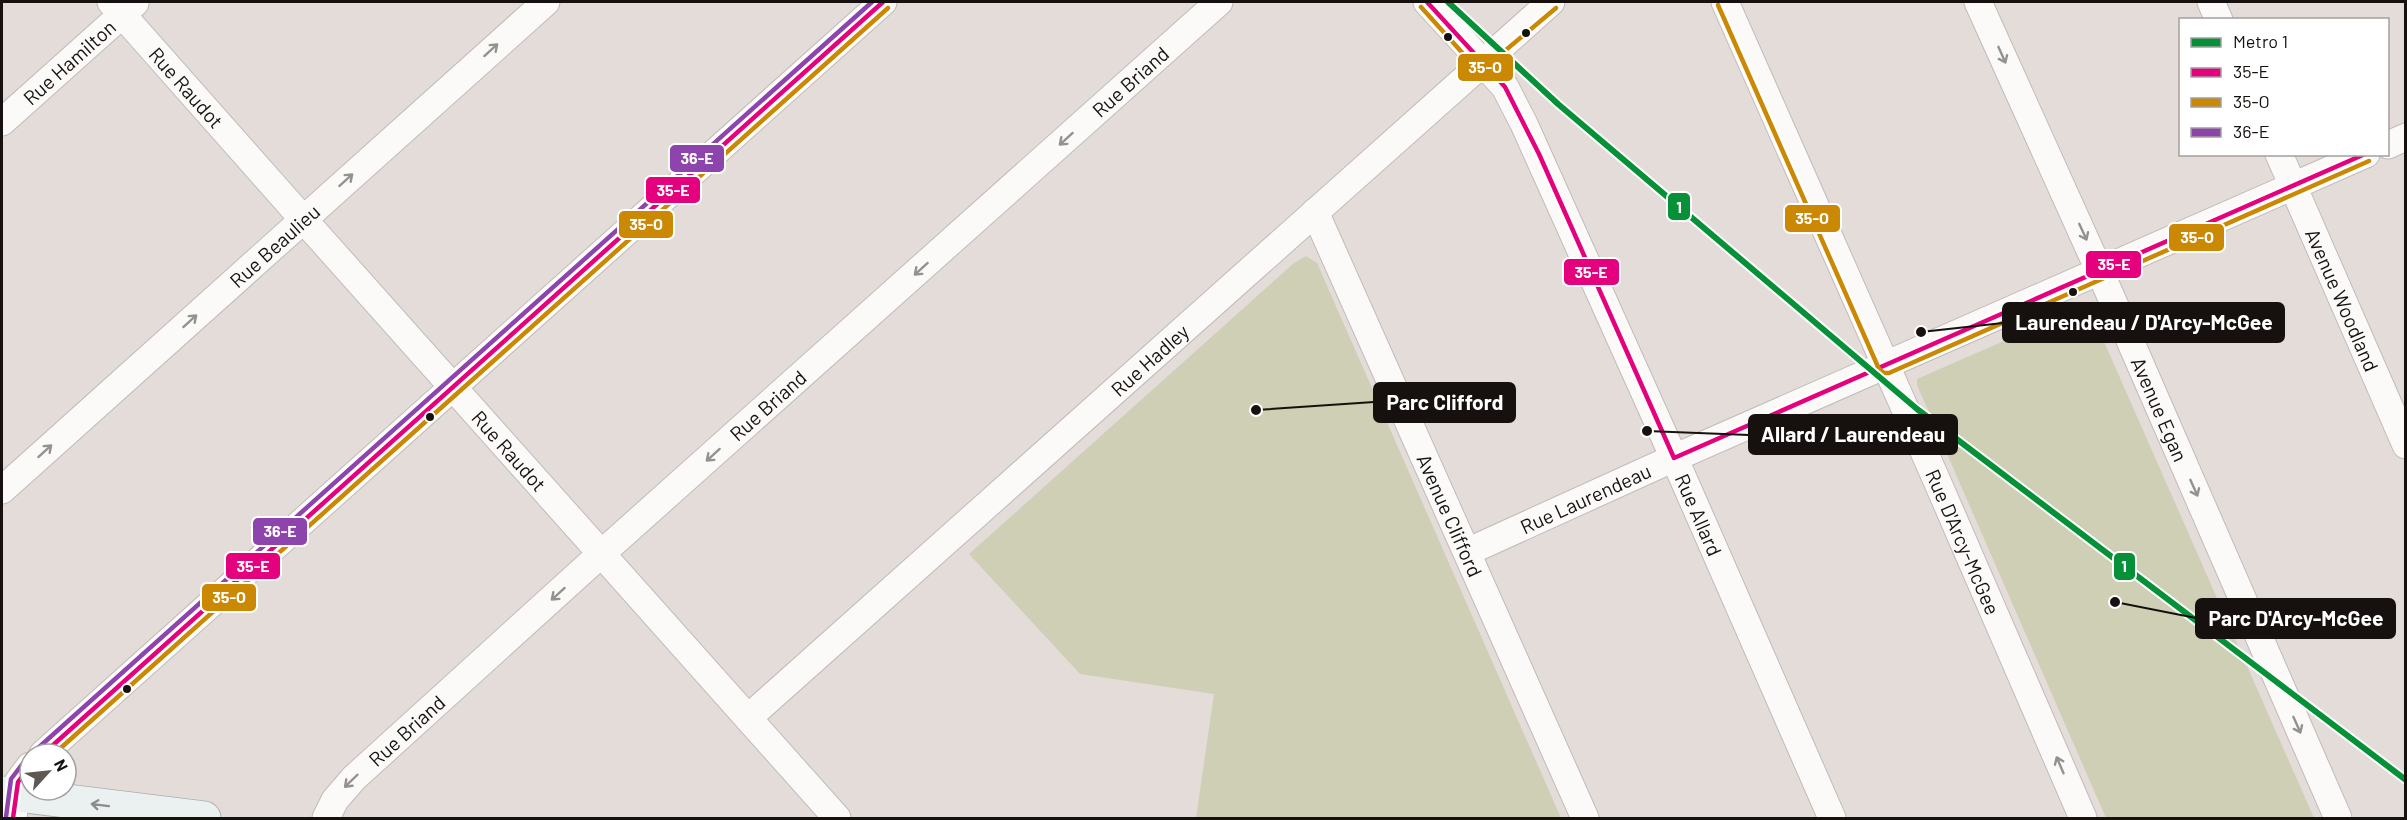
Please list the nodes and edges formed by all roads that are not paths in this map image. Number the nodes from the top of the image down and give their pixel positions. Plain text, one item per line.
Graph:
1 (546, 2) edge
2 (883, 2) edge
3 (1219, 2) edge
4 (1427, 2) edge
5 (1551, 2) edge
6 (1725, 2) edge
7 (1978, 2) edge
8 (2211, 2) edge
9 (124, 6) edge
10 (2218, 18) edge
11 (1482, 63) junction
12 (2, 122) edge
13 (2406, 137) edge
14 (2389, 145) edge
15 (2280, 156) edge
16 (2362, 156) edge
17 (2292, 187) junction
18 (1315, 212) junction
19 (303, 219) junction
20 (2100, 271) junction
21 (1886, 366) junction
22 (452, 387) junction
23 (2406, 445) edge
24 (1674, 459) junction
25 (2, 490) edge
26 (1467, 552) junction
27 (601, 554) junction
28 (748, 718) junction
29 (56, 742) edge
30 (15, 793) edge
31 (199, 818) edge
32 (204, 819) edge
33 (326, 819) edge
34 (837, 819) edge
35 (1585, 819) edge
36 (1832, 819) edge
37 (2084, 819) edge
38 (2338, 819) edge

19 -> 1 street, Rue Beaulieu
2 - 22 street
3 -> 27 street, Rue Briand
4 - 11 street, Rue Allard
5 - 11 street, Rue Hadley
6 - 21 street, Rue D'Arcy-McGee
7 -> 20 street, Avenue Egan
8 - 10 street
9 - 12 street, Rue Hamilton
9 - 19 street, Rue Raudot
11 - 18 street, Rue Hadley
11 - 24 street, Rue Allard
13 - 14 street
15 - 17 street, Avenue Woodland
16 - 17 street, Rue Laurendeau
17 - 20 street, Rue Laurendeau
17 - 23 street, Avenue Woodland
18 - 26 street, Avenue Clifford
18 - 28 street, Rue Hadley
19 - 22 street, Rue Raudot
25 -> 19 street, Rue Beaulieu
20 - 21 street, Rue Laurendeau
20 -> 38 street, Avenue Egan
21 - 24 street, Rue Laurendeau
37 -> 21 street, Rue D'Arcy-McGee
22 - 27 street, Rue Raudot
22 - 29 street
24 - 26 street, Rue Laurendeau
24 - 36 street, Rue Allard
26 - 35 street, Avenue Clifford
27 - 28 street, Rue Raudot
27 -> 33 street, Rue Briand
28 - 34 street, Rue Raudot
31 -> 30 main road
31 - 32 main road

